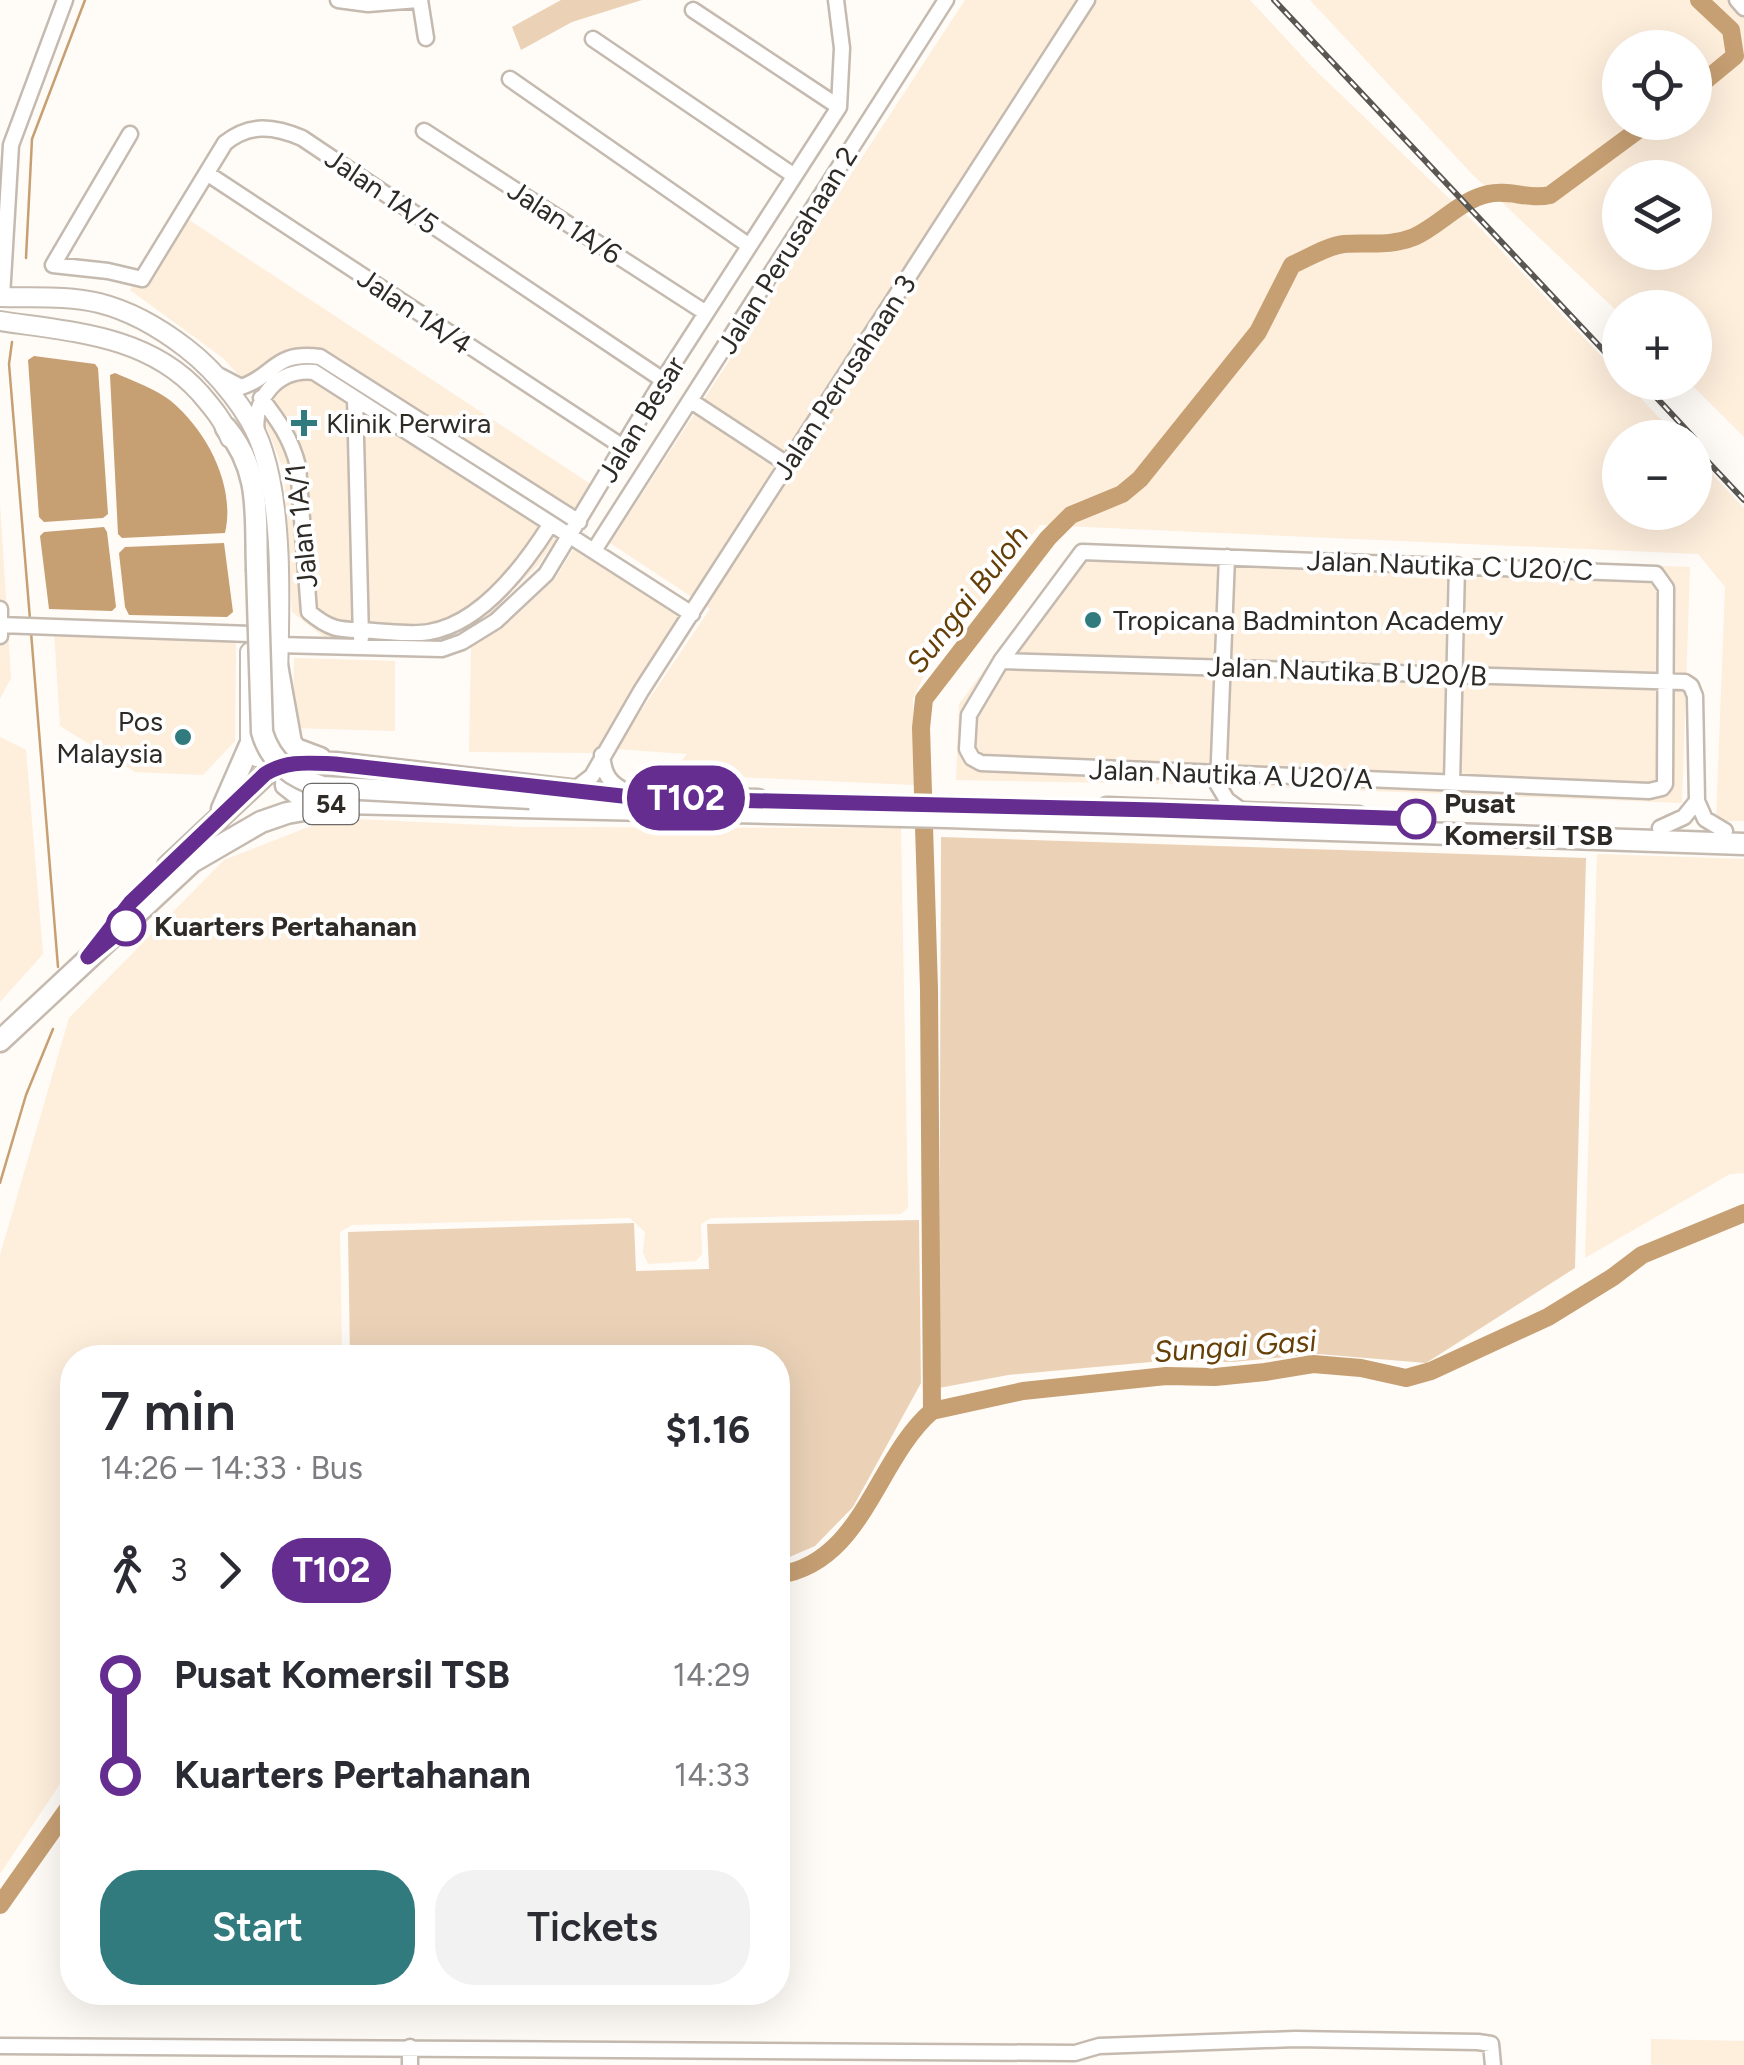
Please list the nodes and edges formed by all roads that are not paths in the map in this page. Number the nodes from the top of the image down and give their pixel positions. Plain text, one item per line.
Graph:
1 (65, 0) edge
2 (338, 0) edge
3 (419, 0) edge
4 (836, 0) edge
5 (946, 0) edge
6 (1737, 0) edge
7 (1088, 1) edge
8 (1744, 8) edge
9 (693, 10) dead end
10 (426, 38) dead end
11 (593, 39) dead end
12 (510, 79) dead end
13 (839, 107) junction
14 (424, 131) dead end
15 (130, 134) dead end
16 (208, 174) junction
17 (793, 175) junction
18 (748, 245) junction
19 (2, 270) edge
20 (1, 297) edge
21 (40, 298) junction
22 (72, 298) junction
23 (706, 313) junction
24 (0, 321) edge
25 (58, 325) junction
26 (83, 332) junction
27 (212, 369) junction
28 (272, 376) junction
29 (663, 380) junction
30 (261, 398) junction
31 (355, 398) junction
32 (691, 401) junction
33 (226, 428) junction
34 (258, 439) junction
35 (623, 446) junction
36 (787, 464) junction
37 (578, 522) junction
38 (550, 525) junction
39 (569, 538) junction
40 (595, 549) junction
41 (1227, 557) junction
42 (1457, 565) junction
43 (0, 609) edge
44 (692, 614) junction
45 (0, 625) edge
46 (361, 630) junction
47 (250, 634) junction
48 (0, 636) edge
49 (361, 649) junction
50 (277, 655) junction
51 (1001, 660) junction
52 (1223, 668) junction
53 (1454, 675) junction
54 (1664, 681) junction
55 (276, 732) junction
56 (250, 744) junction
57 (602, 754) junction
58 (297, 762) junction
59 (335, 764) junction
60 (275, 768) junction
61 (1218, 779) junction
62 (1452, 783) junction
63 (574, 790) junction
64 (1697, 802) junction
65 (343, 803) junction
66 (632, 805) junction
67 (947, 810) junction
68 (1190, 810) junction
69 (1244, 812) junction
70 (214, 824) junction
71 (1660, 828) junction
72 (1734, 831) edge
73 (1744, 844) edge
74 (192, 862) junction
75 (88, 957) junction
76 (0, 1041) edge
77 (0, 2046) edge
78 (410, 2047) junction
79 (175, 2048) junction
80 (736, 2058) edge
81 (1075, 2059) edge
82 (175, 2065) edge
83 (410, 2065) edge
84 (1493, 2065) edge

1 - 19 street
2 - 3 street
3 - 10 street
4 - 13 street
5 - 32 street, Jalan Perusahaan 2
6 - 8 street
7 - 36 street, Jalan Perusahaan 3
9 - 13 street
11 - 17 street
12 - 18 street
13 - 17 street, Jalan Besar
14 - 23 street, Jalan 1A/6
15 - 16 street, Jalan 1A/5
16 - 29 street, Jalan 1A/5
16 - 35 street, Jalan 1A/4
17 - 18 street, Jalan Besar
18 - 23 street, Jalan Besar
19 - 20 street
19 - 21 street
20 - 21 main road
20 - 25 main road
21 - 22 main road
22 - 25 main road
22 - 27 main road
23 - 29 street, Jalan Besar
24 - 26 main road
25 - 26 main road
26 - 33 main road
27 - 28 street
27 - 34 main road
28 - 30 street
28 - 31 street
28 - 37 street
29 - 35 street, Jalan Besar
30 - 34 street
30 - 46 street, Jalan 1A/1
31 - 38 street
31 - 46 street
32 - 36 street
32 - 40 street, Jalan Perusahaan 2
33 - 47 main road
33 - 66 highway, bridge
34 - 50 main road
35 - 37 street, Jalan Besar
36 - 44 street, Jalan Perusahaan 3
37 - 39 street, Jalan Besar
38 - 39 street
38 - 46 street, Jalan 1A/1
39 - 40 street
39 - 49 street, Jalan Besar
40 - 44 street
41 - 42 street, Jalan Nautika C U20/C
41 - 51 street, Jalan Nautika C U20/C
41 - 52 street
42 - 53 street
42 - 54 street, Jalan Nautika C U20/C
43 - 45 street
44 - 57 street, Jalan Perusahaan 3
45 - 47 street
45 - 48 street
46 - 49 street
47 - 56 main road
49 - 50 street, Jalan Besar
50 - 55 main road
50 - 59 highway
51 - 52 street, Jalan Nautika B U20/B
51 - 61 street, Jalan Nautika A U20/A
52 - 53 street, Jalan Nautika B U20/B
52 - 61 street
53 - 54 street, Jalan Nautika B U20/B
53 - 62 street
54 - 62 street, Jalan Nautika A U20/A
54 - 64 street, Jalan Nautika B U20/B
55 - 56 main road
55 - 60 highway
56 - 70 highway
57 - 63 street, Jalan Perusahaan 3
57 - 66 street
58 - 59 highway, 54
58 - 60 highway, 54
58 - 65 highway
59 - 63 highway, 54
60 - 70 highway, 54
60 - 74 highway
61 - 62 street, Jalan Nautika A U20/A
61 - 68 street
61 - 69 street
63 - 66 highway, 54
64 - 71 street
64 - 72 street
65 - 66 highway, 54
65 - 74 highway, 54
66 - 67 highway, 54
67 - 68 highway, 54
67 - 73 highway, 54
68 - 69 highway, 54
69 - 71 highway, 54
70 - 75 highway, 54
71 - 72 highway, 54
74 - 75 highway, 54
75 - 76 highway, 54
77 - 79 street
78 - 79 street
78 - 80 street
78 - 83 street
79 - 82 street
80 - 81 street
81 - 84 street

